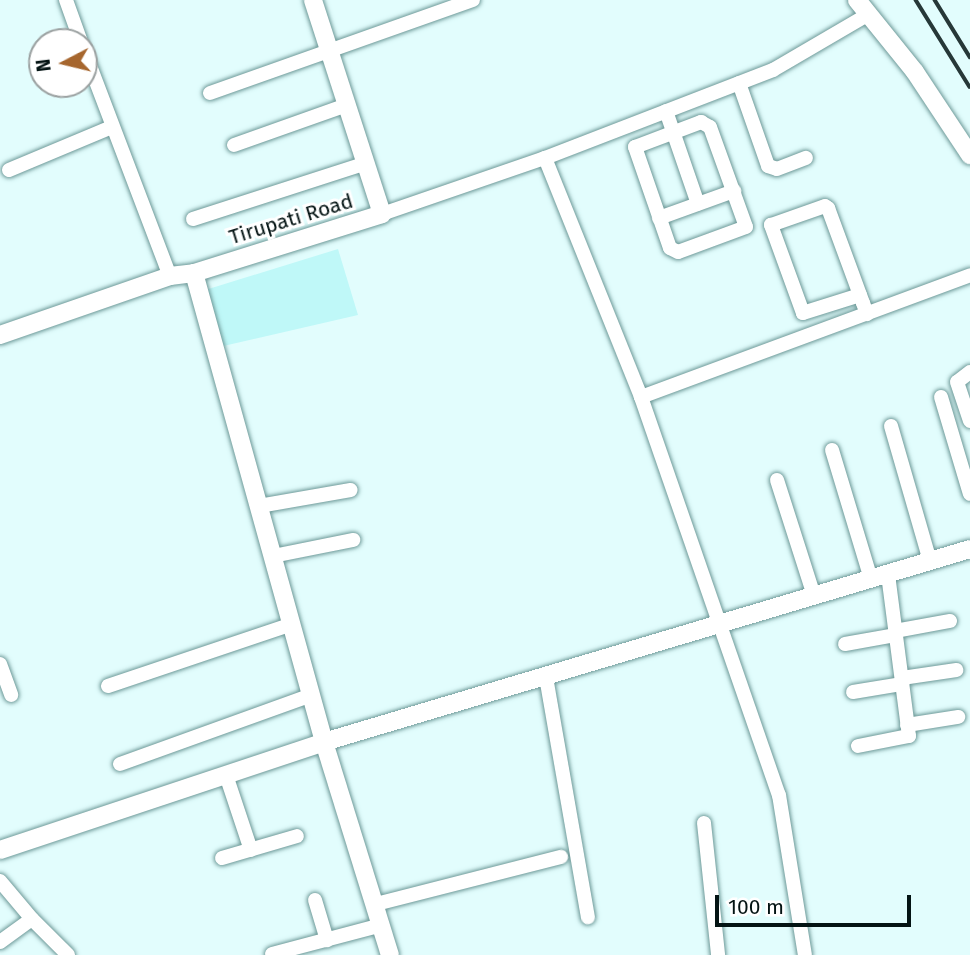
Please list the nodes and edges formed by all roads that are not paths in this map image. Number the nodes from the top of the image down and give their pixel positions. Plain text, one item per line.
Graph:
1 (66, 0) edge
2 (473, 0) edge
3 (318, 1) edge
4 (862, 7) edge
5 (76, 28) edge
6 (329, 47) junction
7 (739, 83) junction
8 (98, 88) edge
9 (210, 93) dead end
10 (347, 105) junction
11 (666, 111) junction
12 (112, 127) junction
13 (672, 132) junction
14 (234, 145) dead end
15 (970, 155) edge
16 (545, 158) junction
17 (806, 158) dead end
18 (366, 163) junction
19 (9, 170) dead end
20 (734, 191) junction
21 (698, 204) junction
22 (382, 214) junction
23 (659, 218) junction
24 (193, 219) dead end
25 (194, 273) junction
26 (970, 275) edge
27 (170, 276) junction
28 (860, 295) junction
29 (867, 313) junction
30 (0, 335) edge
31 (970, 372) edge
32 (641, 397) junction
33 (942, 397) dead end
34 (970, 421) edge
35 (891, 426) dead end
36 (832, 450) dead end
37 (777, 480) dead end
38 (351, 490) dead end
39 (970, 494) edge
40 (259, 506) junction
41 (353, 540) dead end
42 (970, 548) edge
43 (273, 556) junction
44 (930, 561) junction
45 (879, 576) junction
46 (814, 596) junction
47 (950, 621) dead end
48 (292, 624) junction
49 (723, 625) junction
50 (896, 633) junction
51 (845, 644) dead end
52 (0, 664) edge
53 (956, 670) dead end
54 (546, 677) junction
55 (902, 681) junction
56 (108, 686) dead end
57 (853, 692) dead end
58 (11, 695) dead end
59 (312, 695) junction
60 (958, 717) dead end
61 (908, 725) junction
62 (324, 742) junction
63 (858, 746) dead end
64 (120, 764) dead end
65 (226, 775) junction
66 (704, 823) dead end
67 (297, 836) dead end
68 (0, 850) edge
69 (251, 850) junction
70 (561, 857) dead end
71 (222, 858) dead end
72 (0, 881) edge
73 (315, 900) dead end
74 (376, 904) junction
75 (588, 917) dead end
76 (32, 919) junction
77 (382, 925) junction
78 (327, 940) junction
79 (0, 942) edge
80 (272, 954) edge
81 (68, 955) edge
82 (390, 955) edge
83 (718, 955) edge
84 (805, 955) edge

1 - 5 street
2 - 6 street
3 - 6 street, Tirupati Road
4 - 7 street
4 - 15 street
6 - 9 street
6 - 10 street, Tirupati Road
7 - 11 street
7 - 17 street
8 - 12 street
10 - 14 street
10 - 18 street, Tirupati Road
11 - 13 street
11 - 16 street
12 - 19 street
12 - 27 street
13 - 20 street
13 - 21 street
13 - 23 street
16 - 22 street
16 - 32 street
18 - 22 street, Tirupati Road
18 - 24 street
20 - 21 street
20 - 23 street
21 - 23 street
22 - 25 street, Tirupati Road
25 - 27 street, Tirupati Road
25 - 40 street
26 - 29 street
27 - 30 street, Tirupati Road
28 - 28 street
28 - 29 street
29 - 32 street
31 - 34 street
32 - 49 street
33 - 39 street
35 - 44 street
36 - 45 street
37 - 46 street
38 - 40 street
40 - 43 street
41 - 43 street
42 - 44 street
43 - 48 street
44 - 45 street
45 - 46 street
45 - 50 street
46 - 49 street
47 - 50 street
48 - 56 street
48 - 59 street
49 - 54 street
49 - 84 street
50 - 51 street
50 - 55 street
52 - 58 street
53 - 55 street
54 - 62 street
54 - 75 street
55 - 57 street
55 - 61 street
59 - 62 street
59 - 64 street
60 - 61 street
61 - 63 street
62 - 65 street
62 - 74 street
65 - 68 street
65 - 69 street
66 - 83 street
67 - 69 street
69 - 71 street
70 - 74 street
72 - 76 street
73 - 78 street
74 - 77 street
76 - 79 street
76 - 81 street
77 - 78 street
77 - 82 street
78 - 80 street

